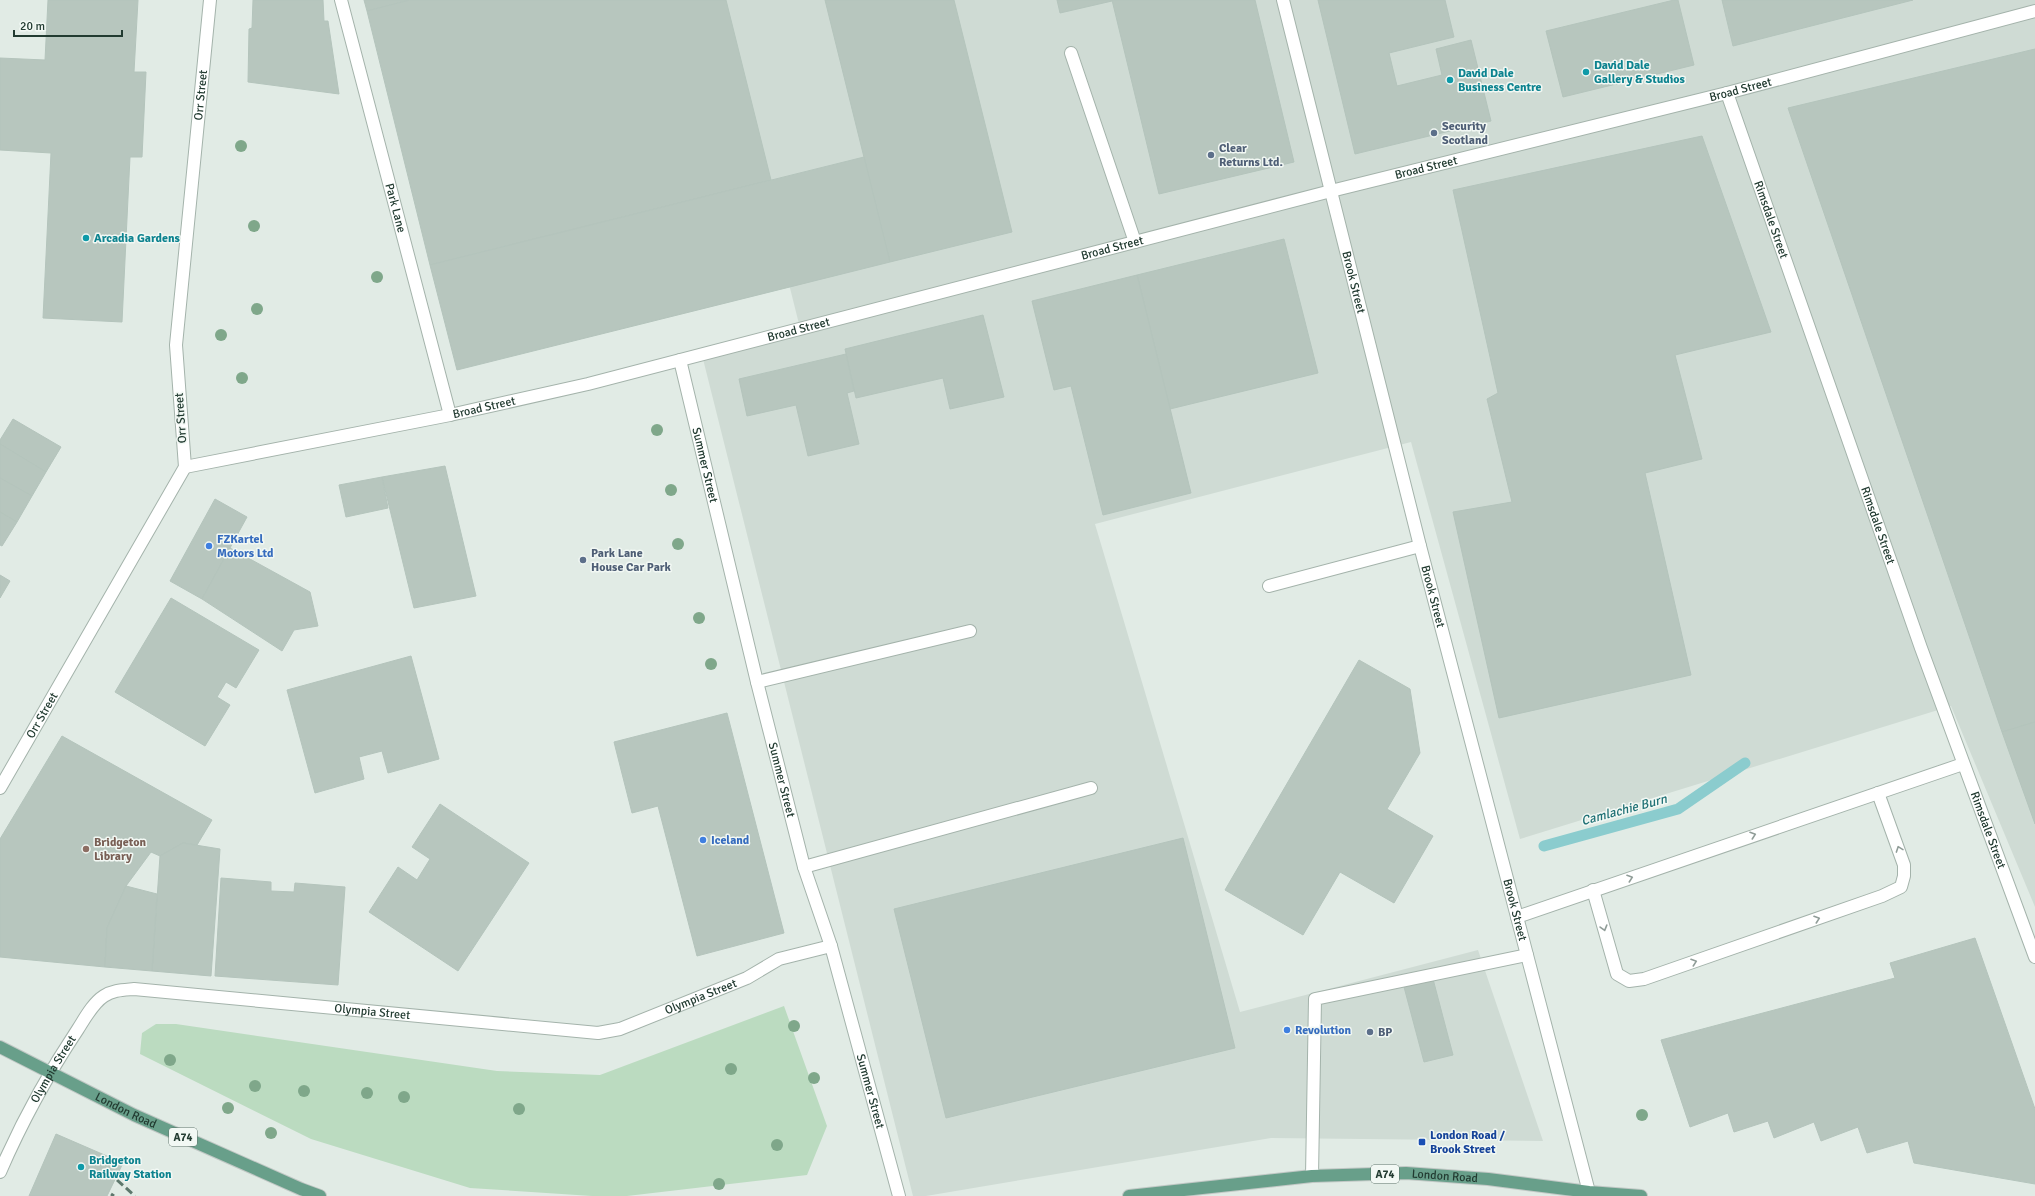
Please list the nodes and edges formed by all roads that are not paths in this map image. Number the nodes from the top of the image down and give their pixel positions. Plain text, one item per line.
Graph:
1 (210, 0) edge
2 (341, 0) edge
3 (1283, 0) edge
4 (2035, 11) edge
5 (1071, 53) dead end
6 (1727, 92) junction
7 (1331, 192) junction
8 (1135, 242) junction
9 (680, 360) junction
10 (450, 415) junction
11 (185, 467) junction
12 (1420, 546) junction
13 (1269, 586) dead end
14 (970, 632) dead end
15 (757, 682) junction
16 (1963, 764) junction
17 (0, 788) edge
18 (1091, 788) dead end
19 (1878, 793) junction
20 (804, 867) junction
21 (1593, 890) junction
22 (1517, 917) junction
23 (830, 946) junction
24 (1527, 955) junction
25 (2035, 957) edge
26 (0, 1047) edge
27 (50, 1072) junction
28 (0, 1172) edge
29 (1312, 1176) junction
30 (1590, 1192) junction
31 (320, 1196) edge
32 (899, 1196) edge
33 (1129, 1196) edge
34 (1641, 1196) edge

1 - 11 street, Orr Street
2 - 10 street, Park Lane
3 - 7 street, Brook Street
4 - 6 street, Broad Street
5 - 8 street
6 - 7 street, Broad Street
6 - 16 street, Rimsdale Street
7 - 8 street, Broad Street
7 - 12 street, Brook Street
8 - 9 street, Broad Street
9 - 10 street, Broad Street
9 - 15 street, Summer Street
10 - 11 street, Broad Street
11 - 17 street, Orr Street
12 - 13 street
12 - 22 street, Brook Street
14 - 15 street
15 - 20 street, Summer Street
16 - 19 street
16 - 25 street, Rimsdale Street
18 - 20 street
21 -> 19 street
21 -> 19 street
20 - 23 street, Summer Street
21 - 22 street
22 - 24 street, Brook Street
23 - 27 street, Olympia Street
23 - 32 street, Summer Street
24 - 29 street
24 - 30 street, Brook Street
26 - 27 main road, London Road / A74
27 - 28 street, Olympia Street
27 - 31 main road, London Road / A74
29 - 30 main road, London Road / A74
29 - 33 main road, London Road / A74
30 - 34 main road, London Road / A74

